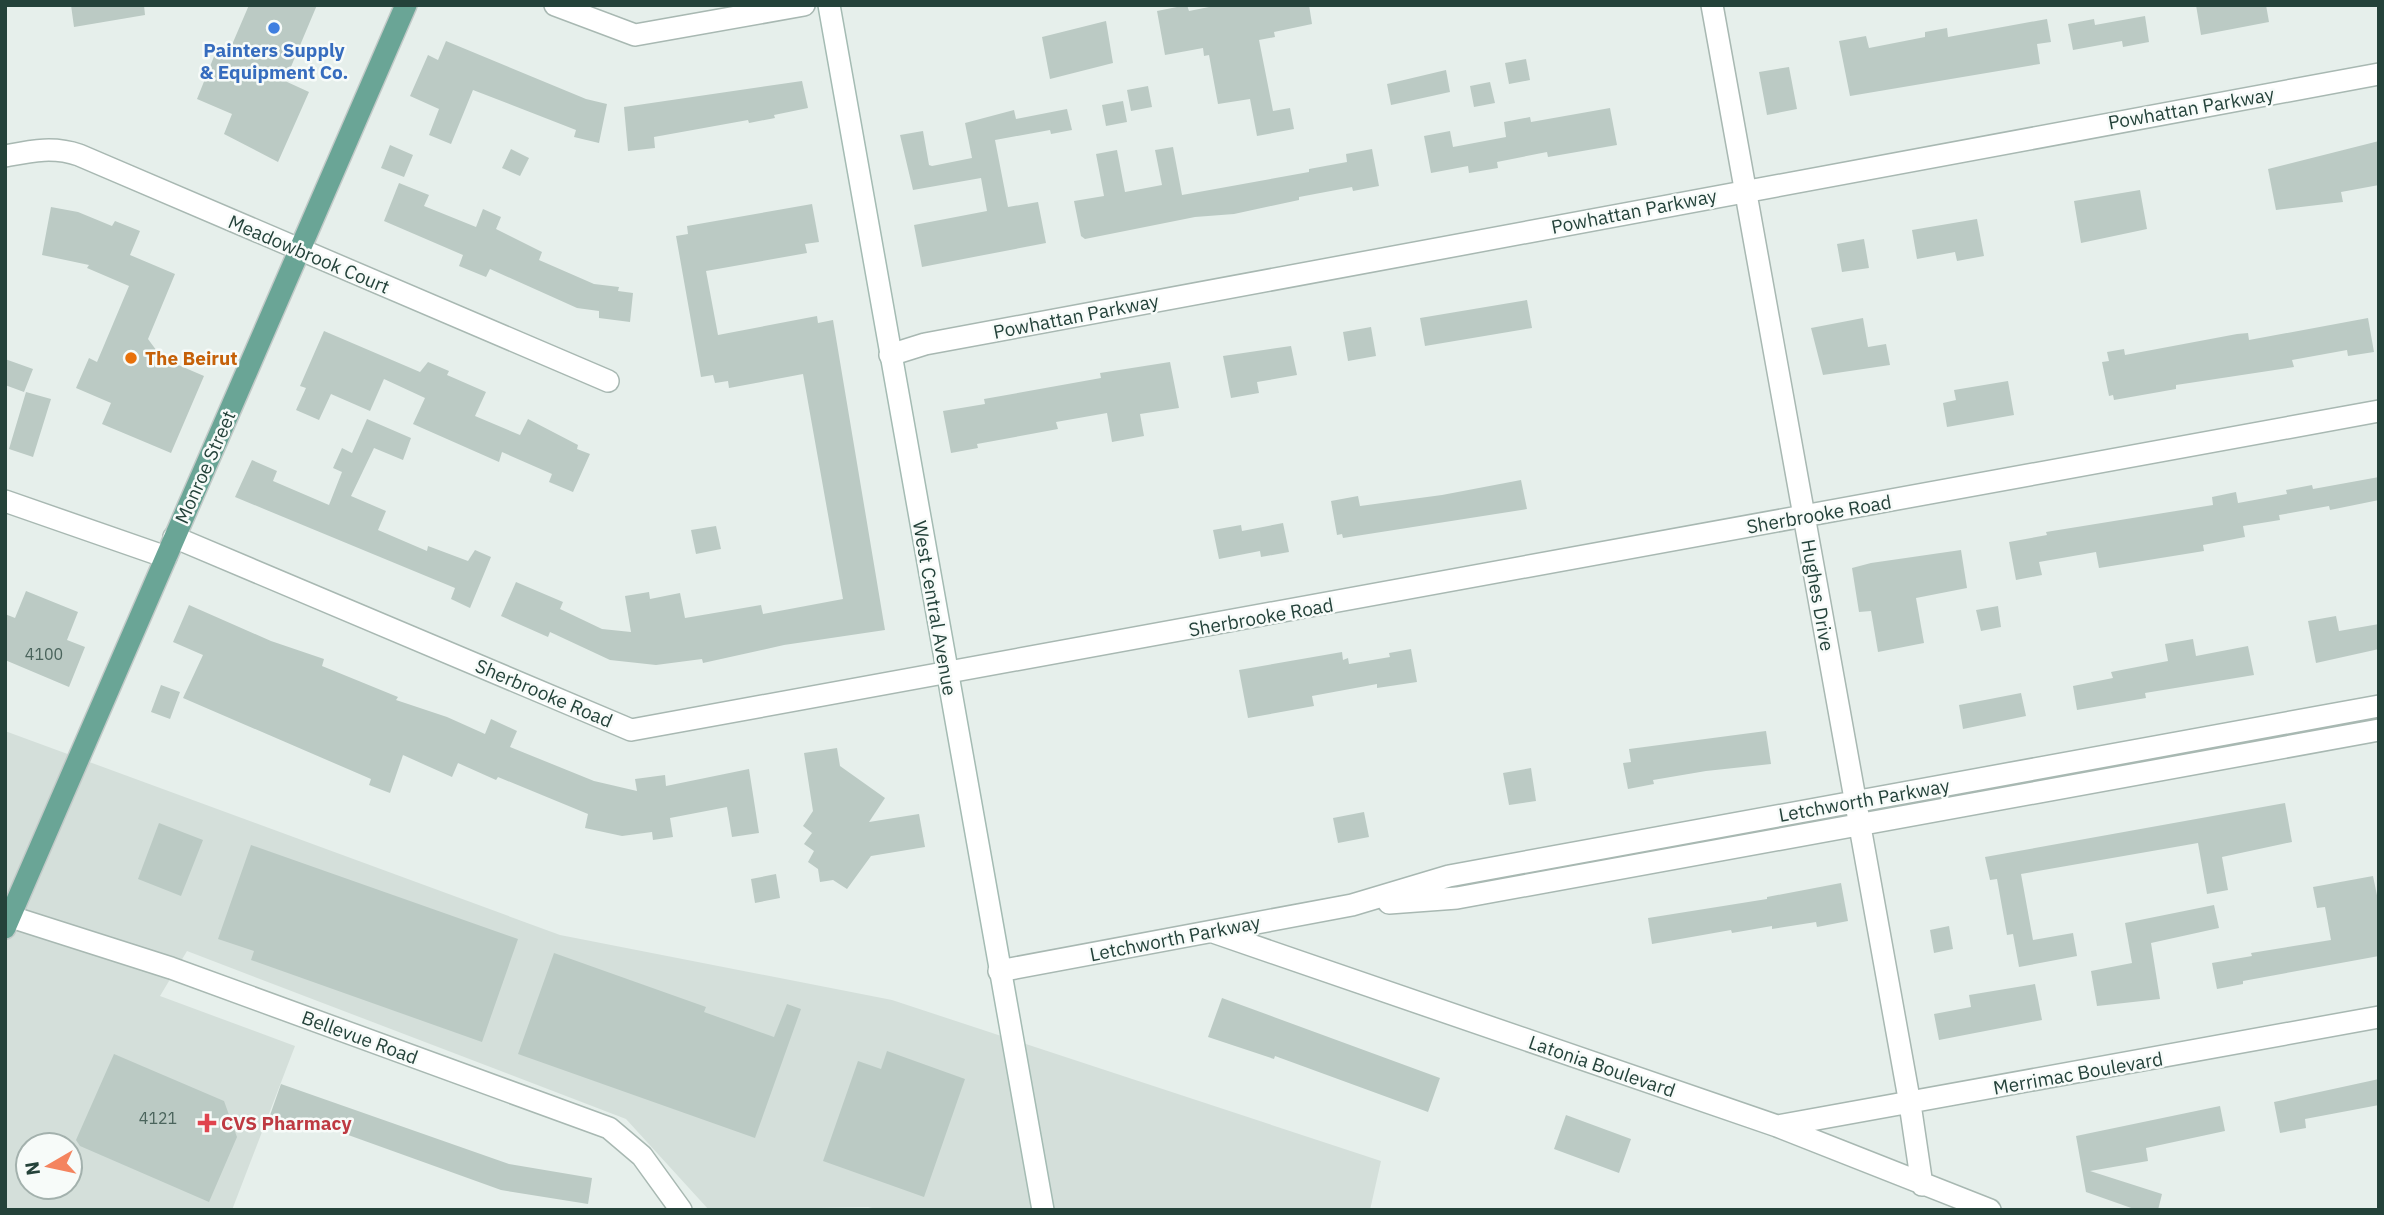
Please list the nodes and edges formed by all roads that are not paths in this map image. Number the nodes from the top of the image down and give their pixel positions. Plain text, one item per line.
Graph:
1 (406, 5) edge
2 (555, 5) edge
3 (804, 5) edge
4 (829, 5) edge
5 (1712, 5) edge
6 (2379, 74) edge
7 (5, 156) edge
8 (1744, 191) junction
9 (301, 251) junction
10 (890, 355) junction
11 (608, 381) dead end
12 (2379, 411) edge
13 (5, 501) edge
14 (1804, 517) junction
15 (174, 537) junction
16 (166, 557) junction
17 (946, 674) junction
18 (2379, 706) edge
19 (2379, 730) edge
20 (1857, 801) junction
21 (1861, 825) junction
22 (1352, 905) junction
23 (7, 920) edge
24 (1211, 932) junction
25 (999, 971) junction
26 (2379, 1017) edge
27 (1910, 1104) junction
28 (1777, 1126) junction
29 (1922, 1185) junction
30 (681, 1210) edge
31 (1043, 1210) edge
32 (1990, 1210) edge

1 - 9 main road, Monroe Street
2 - 3 street
4 - 10 street, West Central Avenue
5 - 8 street, Hughes Drive
6 - 8 street, Powhattan Parkway
7 - 9 street, Meadowbrook Court
8 - 10 street, Powhattan Parkway
8 - 14 street, Hughes Drive
9 - 11 street, Meadowbrook Court
9 - 15 main road, Monroe Street
10 - 17 street, West Central Avenue
12 - 14 street, Sherbrooke Road
13 - 16 street
14 - 17 street, Sherbrooke Road
14 - 20 street, Hughes Drive
15 - 16 main road, Monroe Street
15 - 17 street, Sherbrooke Road
16 - 23 main road, Monroe Street
17 - 25 street, West Central Avenue
18 - 20 street, Letchworth Parkway
19 - 21 street, Letchworth Parkway
20 - 21 street, Hughes Drive
20 - 22 street, Letchworth Parkway
21 - 22 street, Letchworth Parkway
21 - 27 street, Hughes Drive
22 - 24 street, Letchworth Parkway
23 - 30 street, Bellevue Road
24 - 25 street, Letchworth Parkway
24 - 28 street, Latonia Boulevard
25 - 31 street, West Central Avenue
26 - 27 street, Merrimac Boulevard
27 - 28 street, Merrimac Boulevard
27 - 29 street, Hughes Drive
28 - 29 street, Latonia Boulevard
29 - 32 street, Latonia Boulevard

